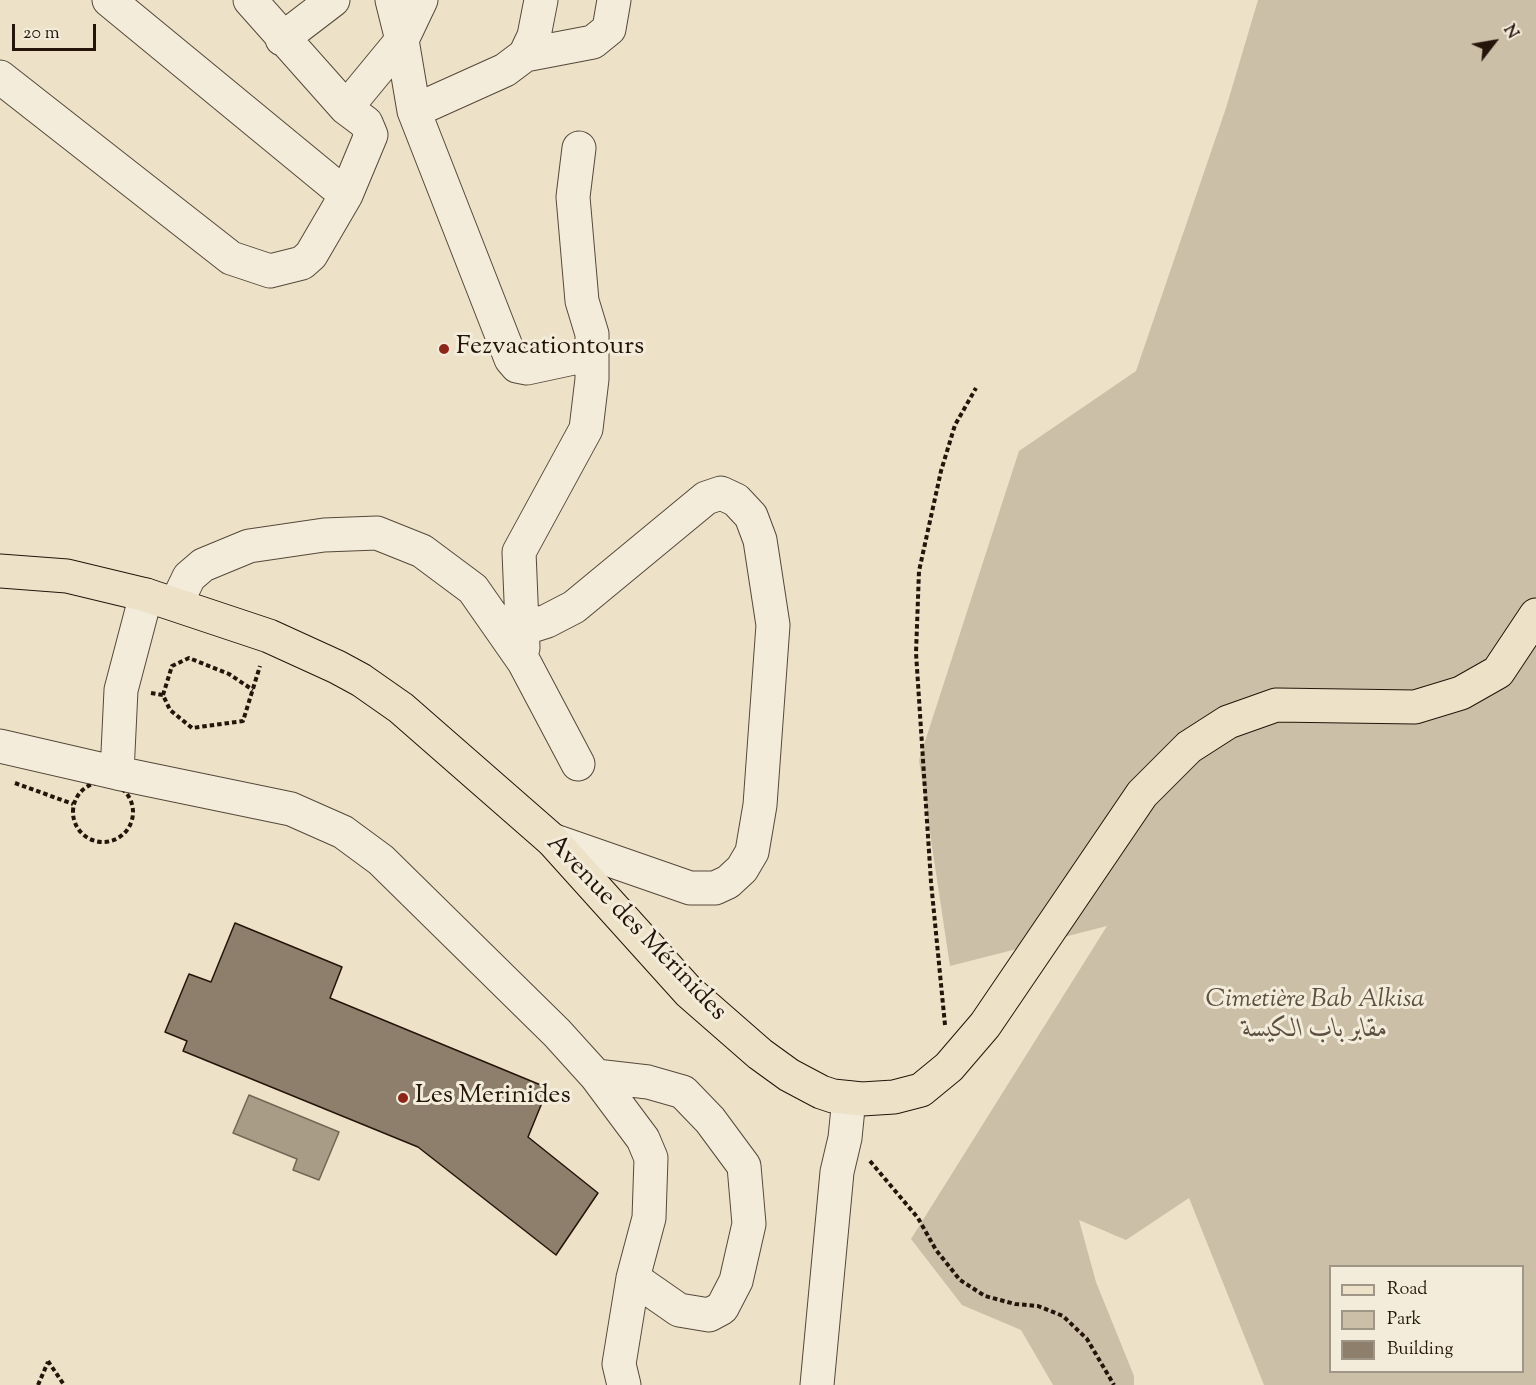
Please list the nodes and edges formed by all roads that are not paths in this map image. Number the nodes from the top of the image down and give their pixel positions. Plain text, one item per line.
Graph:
1 (109, 0) edge
2 (250, 0) edge
3 (333, 0) edge
4 (392, 0) edge
5 (422, 0) edge
6 (541, 0) edge
7 (614, 0) edge
8 (282, 39) junction
9 (402, 40) junction
10 (525, 55) junction
11 (0, 77) edge
12 (346, 108) junction
13 (414, 111) junction
14 (579, 148) dead end
15 (346, 195) junction
16 (592, 354) junction
17 (0, 571) edge
18 (161, 600) junction
19 (1536, 615) edge
20 (522, 629) junction
21 (524, 662) junction
22 (0, 746) edge
23 (578, 764) dead end
24 (117, 773) junction
25 (552, 840) junction
26 (596, 1076) junction
27 (849, 1098) junction
28 (633, 1278) junction
29 (624, 1385) edge
30 (817, 1385) edge

1 - 15 street
2 - 8 street
3 - 8 street
4 - 9 street
5 - 9 street
6 - 10 street
7 - 10 street
8 - 12 street
9 - 12 street
9 - 13 street
10 - 13 street
11 - 15 street
12 - 15 street
13 - 16 street
14 - 16 street
16 - 20 street
17 - 18 main road, Avenue des Mérinides
18 - 21 street
18 - 24 street
18 - 25 main road, Avenue des Mérinides
19 - 27 main road, Avenue des Mérinides
20 - 21 street
20 - 25 street
21 - 23 street
22 - 24 street
24 - 26 street
25 - 27 main road, Avenue des Mérinides
26 - 28 street
26 - 28 street
27 - 30 street
28 - 29 street

